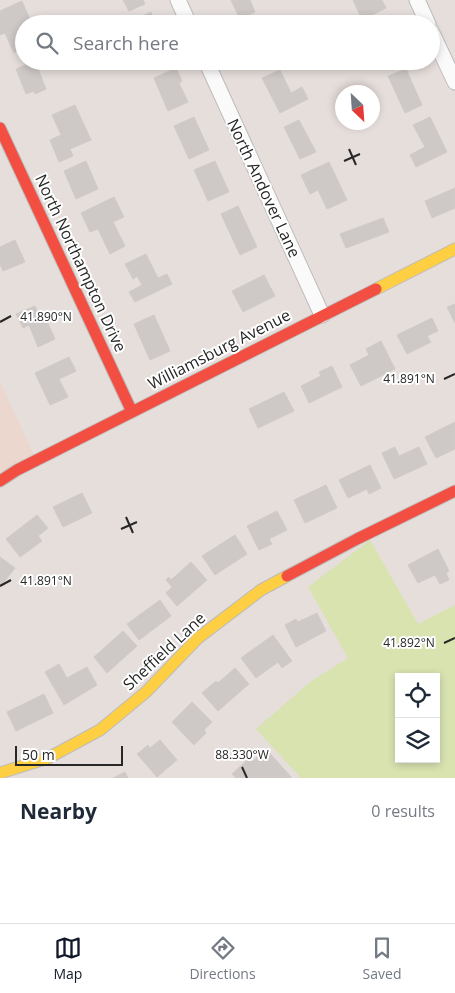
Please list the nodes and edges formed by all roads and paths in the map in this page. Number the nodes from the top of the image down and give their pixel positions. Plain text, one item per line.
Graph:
1 (178, 0) edge
2 (417, 0) edge
3 (185, 15) edge
4 (424, 15) edge
5 (440, 50) edge
6 (210, 70) edge
7 (455, 82) edge
8 (0, 128) edge
9 (455, 248) edge
10 (322, 315) junction
11 (132, 412) junction
12 (0, 481) edge
13 (455, 491) edge
14 (0, 773) edge

1 - 3 street
2 - 4 street
5 - 7 street
6 - 10 street, North Andover Lane
8 - 11 street, North Northampton Drive
9 - 10 street, Williamsburg Avenue
10 - 11 street, Williamsburg Avenue
11 - 12 street, Williamsburg Avenue
13 - 14 street, Sheffield Lane

